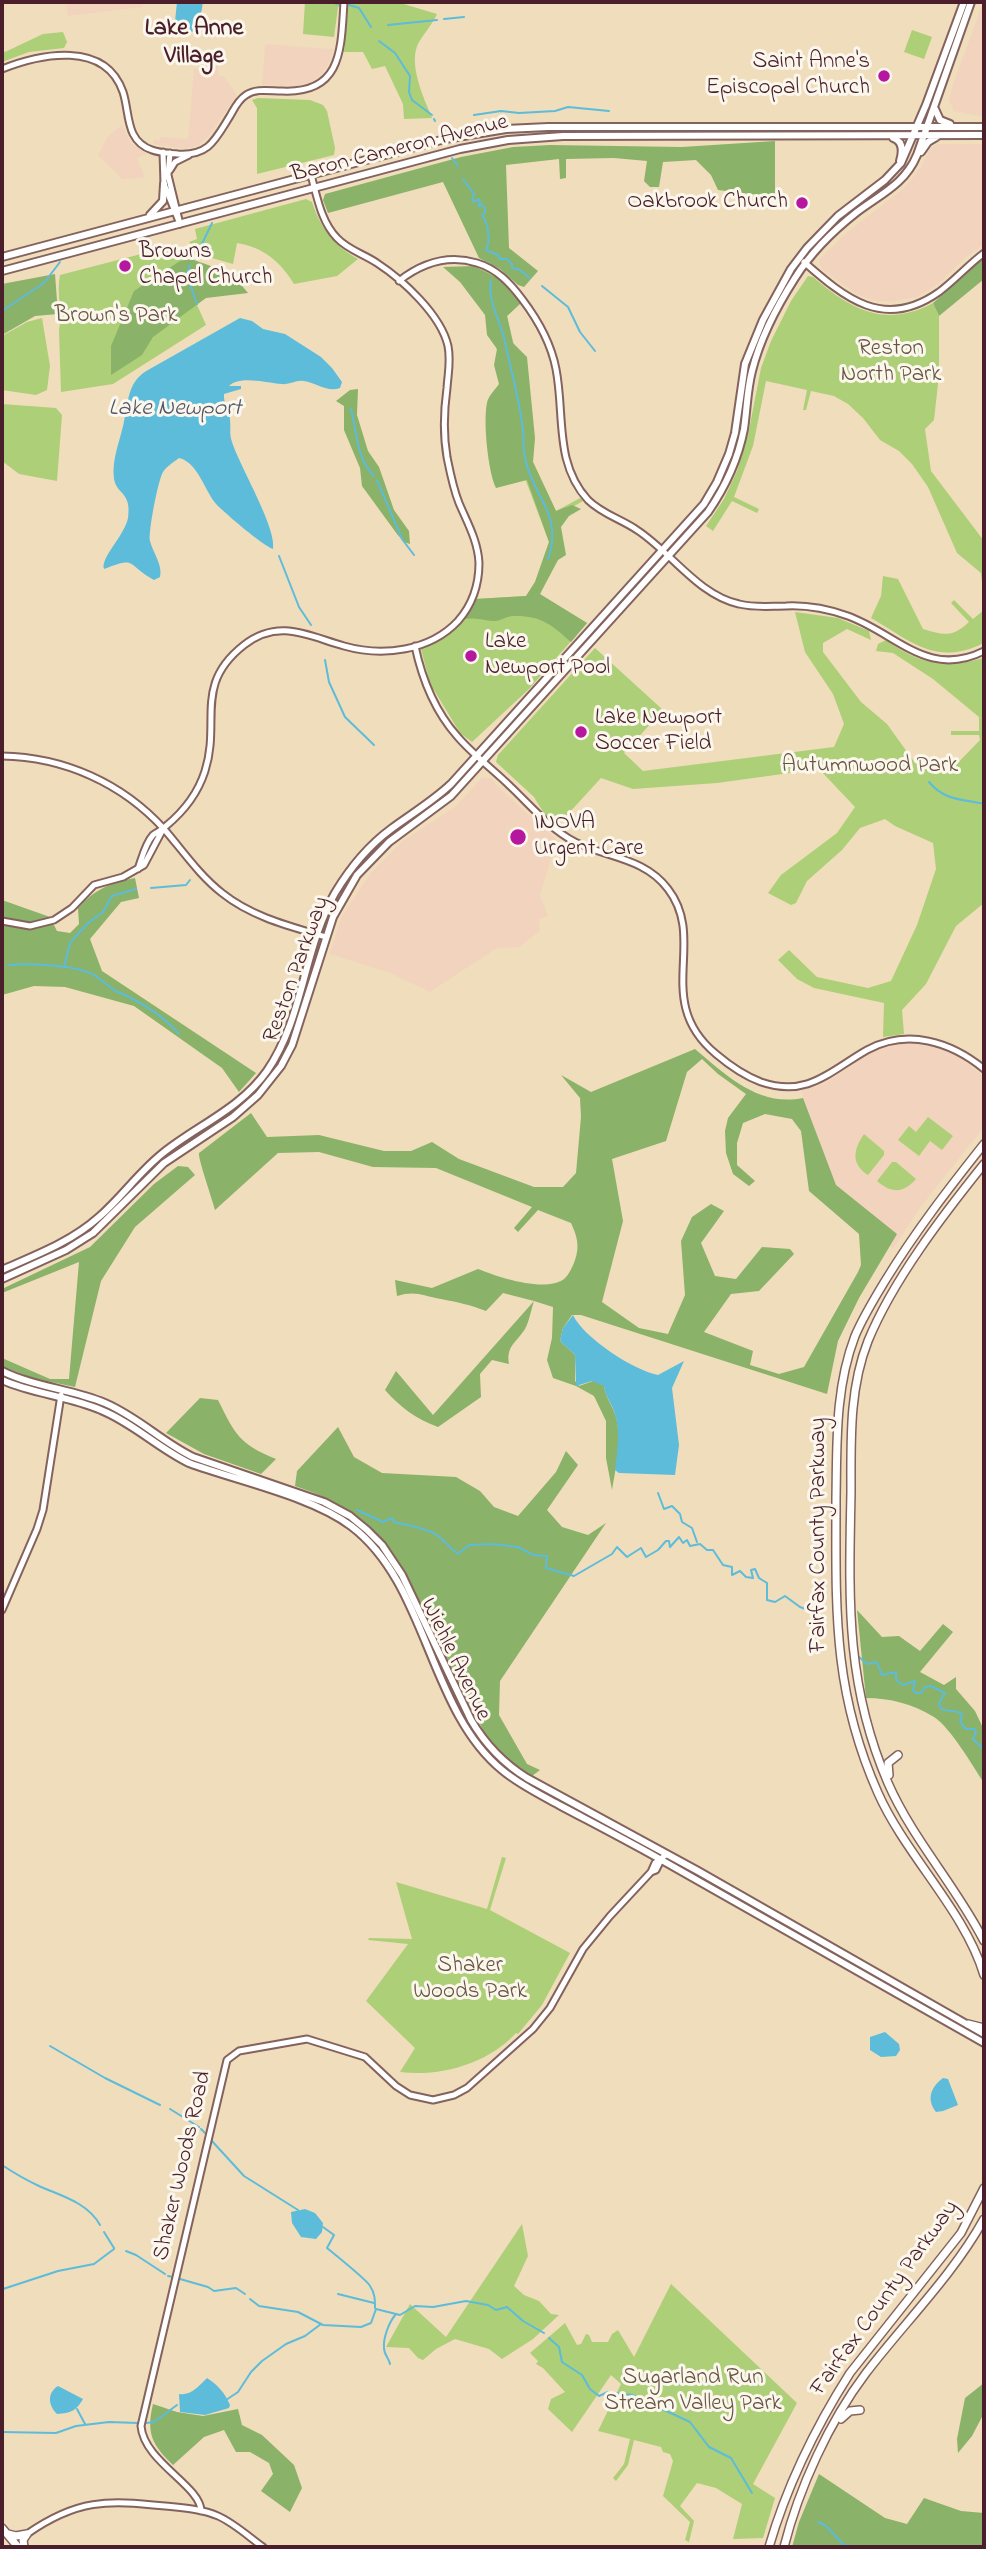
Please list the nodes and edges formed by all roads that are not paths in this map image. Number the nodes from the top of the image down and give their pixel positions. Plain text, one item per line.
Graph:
1 (964, 2) edge
2 (971, 2) edge
3 (343, 5) edge
4 (2, 69) edge
5 (936, 101) junction
6 (918, 126) junction
7 (927, 126) junction
8 (959, 127) junction
9 (984, 127) edge
10 (942, 135) junction
11 (984, 135) edge
12 (881, 136) junction
13 (913, 136) junction
14 (924, 136) junction
15 (166, 153) junction
16 (192, 154) junction
17 (914, 163) junction
18 (898, 167) junction
19 (311, 175) junction
20 (166, 182) junction
21 (314, 188) junction
22 (176, 210) junction
23 (145, 219) junction
24 (180, 224) junction
25 (984, 253) edge
26 (2, 257) edge
27 (799, 257) junction
28 (806, 263) junction
29 (2, 271) edge
30 (399, 281) junction
31 (663, 550) junction
32 (670, 556) junction
33 (415, 646) junction
34 (984, 651) edge
35 (478, 755) junction
36 (2, 756) edge
37 (484, 761) junction
38 (163, 829) junction
39 (2, 921) edge
40 (318, 934) junction
41 (326, 937) junction
42 (984, 1069) edge
43 (984, 1144) edge
44 (984, 1164) edge
45 (2, 1270) edge
46 (2, 1279) edge
47 (2, 1371) edge
48 (2, 1380) edge
49 (62, 1388) junction
50 (61, 1396) junction
51 (2, 1610) edge
52 (898, 1755) dead end
53 (899, 1806) junction
54 (667, 1854) junction
55 (661, 1860) junction
56 (984, 1941) edge
57 (984, 1975) edge
58 (968, 2024) junction
59 (984, 2028) edge
60 (984, 2034) edge
61 (984, 2043) edge
62 (984, 2188) edge
63 (984, 2219) edge
64 (860, 2410) dead end
65 (835, 2424) junction
66 (201, 2511) junction
67 (4, 2530) edge
68 (27, 2534) junction
69 (18, 2547) edge
70 (24, 2547) edge
71 (263, 2547) edge
72 (769, 2547) edge
73 (784, 2547) edge

1 - 6 main road, Reston Parkway
2 - 5 main road, Reston Parkway
3 - 16 street
4 - 15 street
5 - 7 main road, Reston Parkway
5 - 8 main road
6 - 7 main road, Baron Cameron Avenue
6 - 13 main road, Reston Parkway
6 - 19 main road, Baron Cameron Avenue
7 - 8 main road, Baron Cameron Avenue
7 - 14 main road, Reston Parkway
8 - 9 main road, Baron Cameron Avenue
10 - 11 main road, Baron Cameron Avenue
10 - 14 main road, Baron Cameron Avenue
10 - 17 main road
12 - 13 main road, Baron Cameron Avenue
12 - 18 main road
12 - 21 main road, Baron Cameron Avenue
13 - 14 main road, Baron Cameron Avenue
13 - 18 main road, Reston Parkway
14 - 17 main road, Reston Parkway
15 - 16 street
15 - 20 street
16 - 20 street
17 - 28 main road, Reston Parkway
18 - 27 main road, Reston Parkway
19 - 21 street
19 - 22 main road, Baron Cameron Avenue
20 - 22 street
20 - 23 main road
21 - 24 main road, Baron Cameron Avenue
21 - 30 street
22 - 23 main road, Baron Cameron Avenue
22 - 24 street
23 - 26 main road, Baron Cameron Avenue
24 - 29 main road, Baron Cameron Avenue
25 - 28 street
27 - 28 street
27 - 31 main road, Reston Parkway
28 - 32 main road, Reston Parkway
30 - 31 street
30 - 33 street
31 - 32 street
31 - 35 main road, Reston Parkway
32 - 34 street
32 - 37 main road, Reston Parkway
33 - 35 street
33 - 38 street
35 - 37 street
35 - 40 main road, Reston Parkway
36 - 38 street
37 - 41 main road, Reston Parkway
37 - 42 street
38 - 39 street
38 - 40 street
40 - 41 street
40 - 45 main road, Reston Parkway
41 - 46 main road, Reston Parkway
43 - 57 highway, Fairfax County Parkway
44 - 53 highway, Fairfax County Parkway
47 - 49 main road, Wiehle Avenue
48 - 50 main road, Wiehle Avenue
49 - 50 street
49 - 54 main road, Wiehle Avenue
50 - 51 street
50 - 55 main road, Wiehle Avenue
52 - 53 highway
53 - 56 highway, Fairfax County Parkway
54 - 55 street, Shaker Woods Road
54 - 58 main road, Wiehle Avenue
55 - 61 main road, Wiehle Avenue
55 - 66 street, Shaker Woods Road
58 - 59 highway
58 - 60 main road, Wiehle Avenue
62 - 72 highway, Fairfax County Parkway
63 - 65 highway, Fairfax County Parkway
64 - 65 highway
65 - 73 highway, Fairfax County Parkway
66 - 68 street
66 - 71 street
67 - 68 highway
67 - 69 highway
68 - 70 highway

